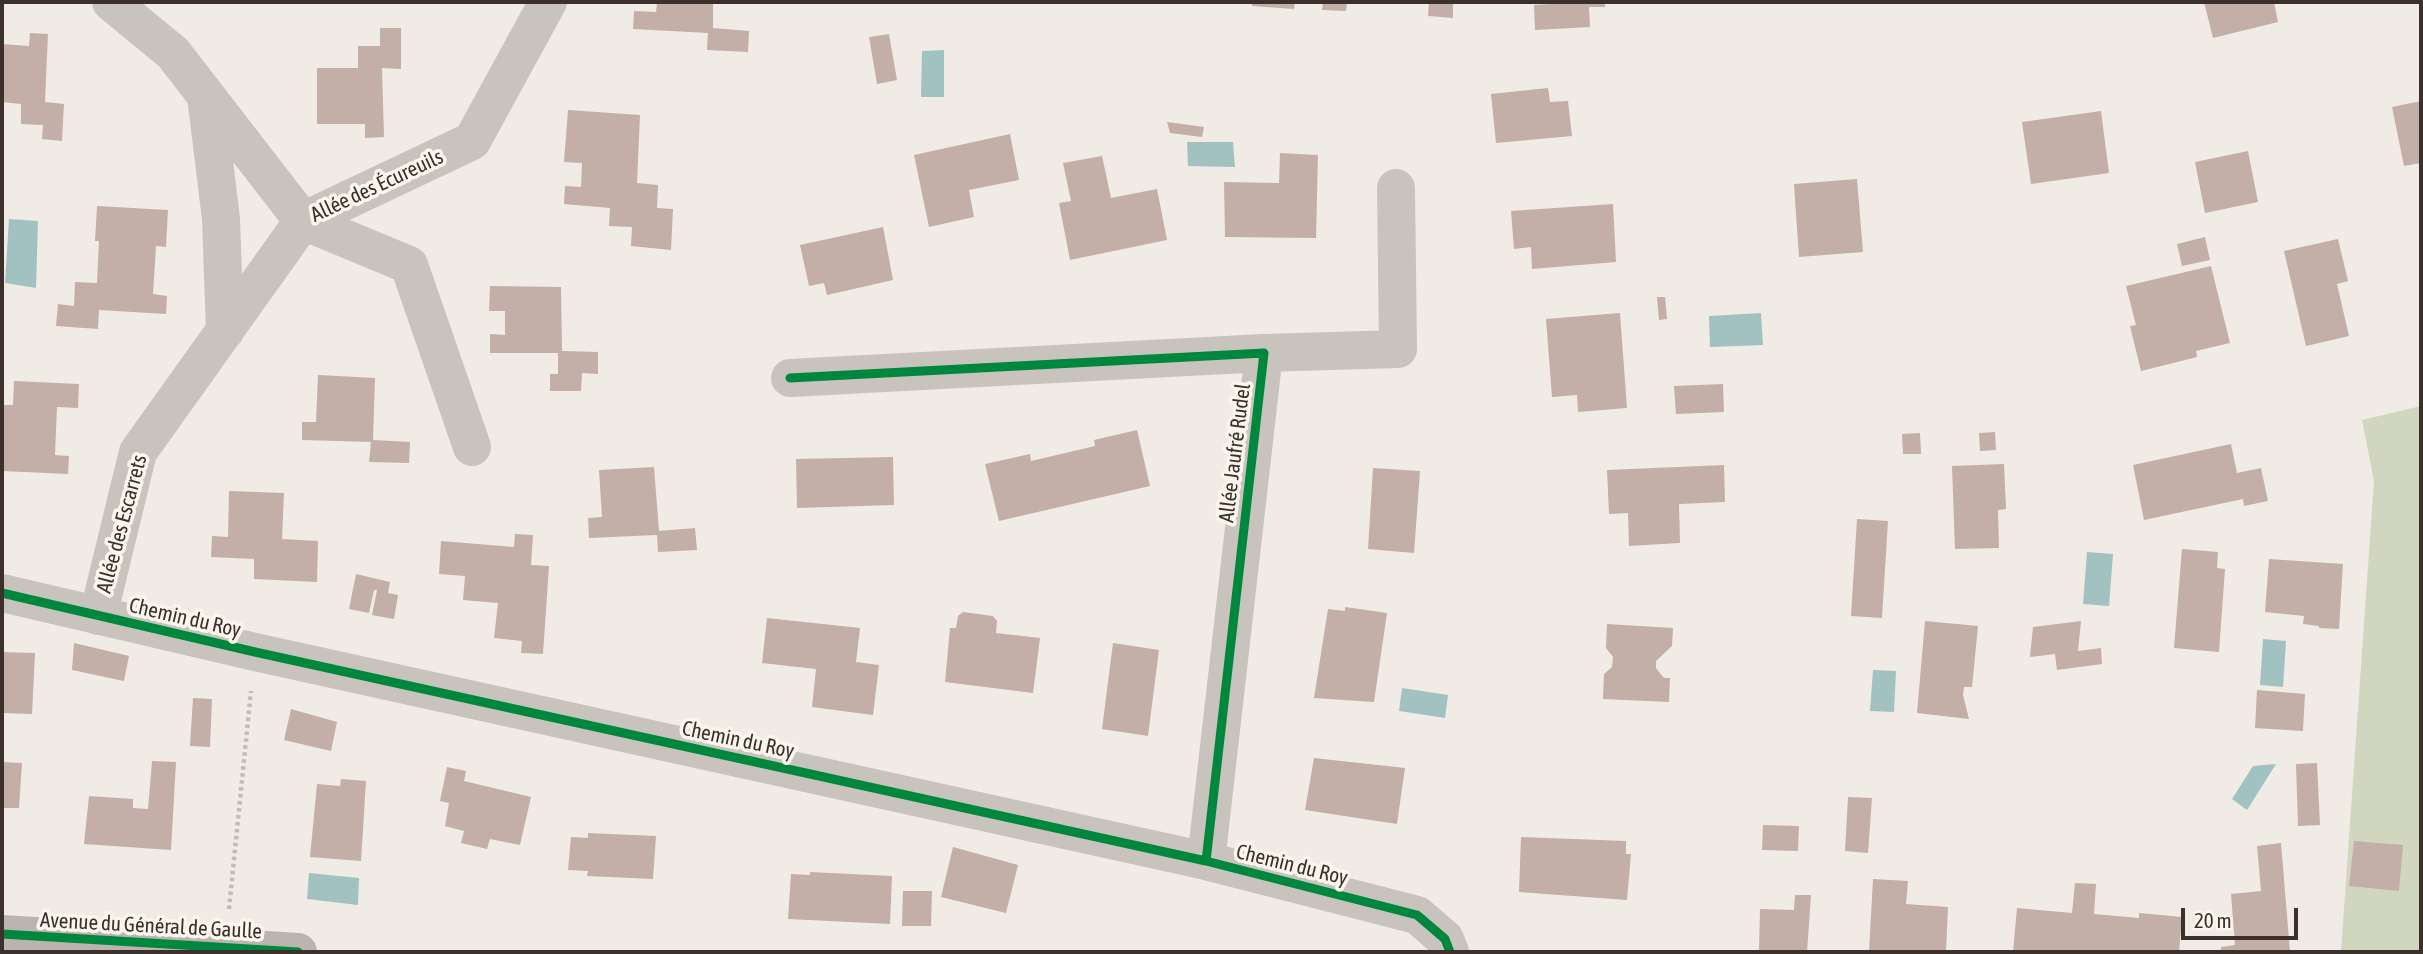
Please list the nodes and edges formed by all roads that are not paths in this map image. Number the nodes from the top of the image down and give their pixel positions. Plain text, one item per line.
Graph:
1 (111, 2) edge
2 (548, 2) edge
3 (206, 94) junction
4 (1396, 188) dead end
5 (303, 221) junction
6 (225, 331) junction
7 (1264, 353) junction
8 (790, 378) dead end
9 (472, 447) dead end
10 (2, 593) edge
11 (98, 616) junction
12 (1206, 861) junction
13 (2, 934) edge
14 (298, 952) edge
15 (1450, 952) edge

1 - 3 street
2 - 5 street, Allée des Écureuils
3 - 5 street
3 - 6 street
4 - 7 street, Allée Jaufré Rudel
5 - 6 street, Allée des Escarrets
5 - 9 street, Allée des Écureuils
6 - 11 street, Allée des Escarrets
7 - 8 street, Allée Jaufré Rudel
7 - 12 street, Allée Jaufré Rudel
10 - 11 street, Chemin du Roy
11 - 12 street, Chemin du Roy
12 - 15 street, Chemin du Roy
13 - 14 main road, Avenue du Général de Gaulle

